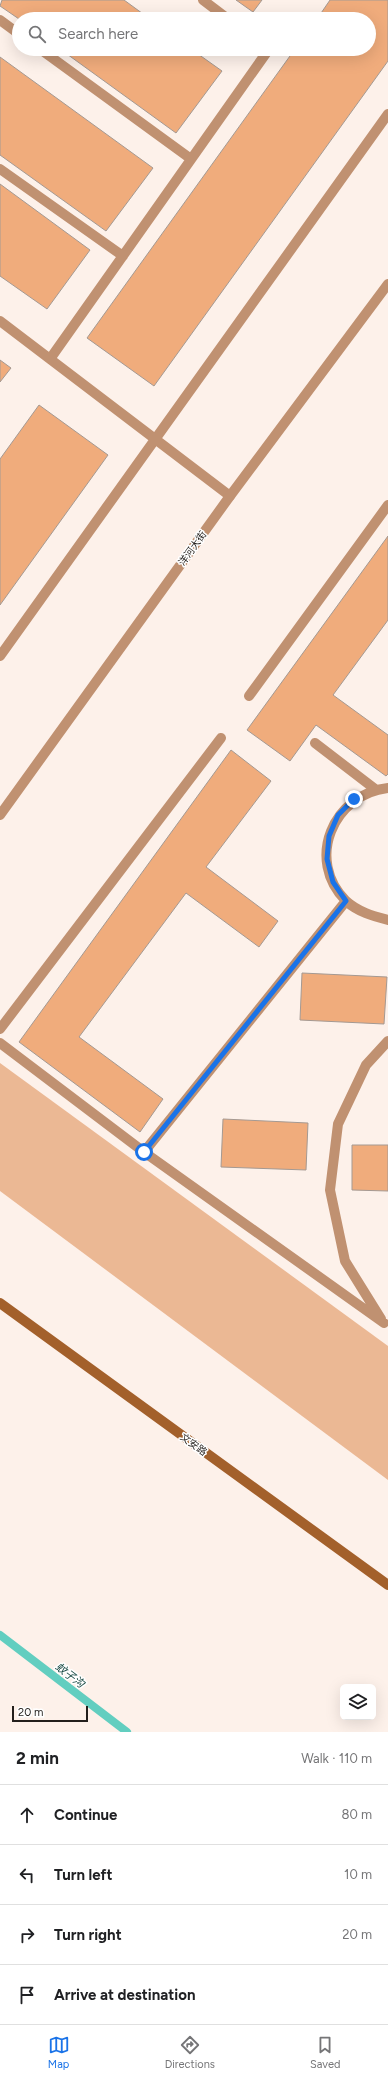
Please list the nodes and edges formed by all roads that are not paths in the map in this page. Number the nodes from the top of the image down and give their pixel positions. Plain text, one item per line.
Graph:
1 (203, 0) edge
2 (219, 12) edge
3 (0, 20) edge
4 (12, 29) edge
5 (50, 56) edge
6 (264, 56) edge
7 (388, 114) edge
8 (191, 159) junction
9 (0, 169) edge
10 (122, 256) junction
11 (388, 284) edge
12 (0, 321) edge
13 (50, 359) junction
14 (156, 439) junction
15 (230, 496) junction
16 (388, 505) edge
17 (0, 656) edge
18 (250, 696) dead end
19 (221, 738) dead end
20 (315, 743) dead end
21 (388, 788) edge
22 (375, 789) junction
23 (0, 815) edge
24 (346, 901) junction
25 (388, 920) edge
26 (0, 1029) edge
27 (388, 1041) edge
28 (0, 1043) edge
29 (144, 1152) junction
30 (0, 1303) edge
31 (386, 1325) edge
32 (388, 1585) edge

1 - 2 street
3 - 4 street
5 - 8 street
6 - 8 street
7 - 14 street
8 - 10 street
9 - 10 street
10 - 13 street
11 - 15 street, 洋河大街
12 - 13 street
13 - 14 street
14 - 15 street
14 - 17 street
15 - 23 street, 洋河大街
16 - 18 street
19 - 26 street
20 - 22 street
21 - 22 street
22 - 24 street
24 - 25 street
24 - 29 street
27 - 31 street
28 - 29 street
29 - 31 street
30 - 32 main road, 文安路

